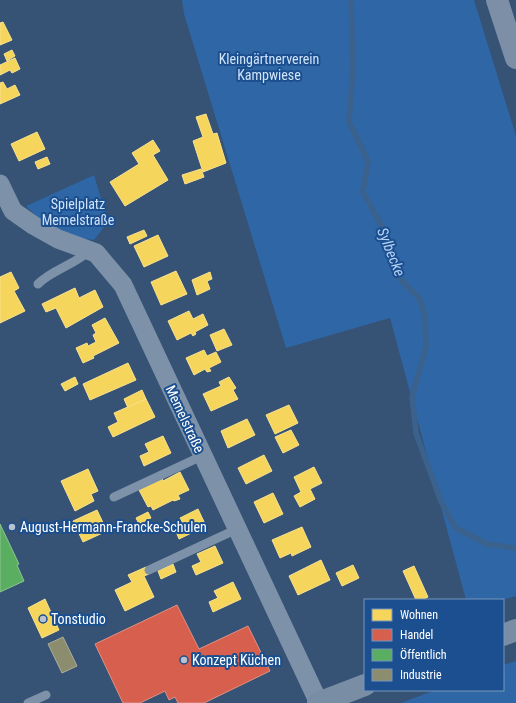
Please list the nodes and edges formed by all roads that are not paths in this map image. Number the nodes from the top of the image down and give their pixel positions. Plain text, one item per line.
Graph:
1 (497, 0) edge
2 (516, 58) edge
3 (0, 184) edge
4 (90, 250) junction
5 (38, 284) dead end
6 (202, 456) junction
7 (114, 497) dead end
8 (237, 529) junction
9 (149, 570) dead end
10 (516, 630) edge
11 (504, 635) edge
12 (364, 684) edge
13 (46, 694) dead end
14 (28, 703) edge
15 (318, 703) edge

1 - 2 main road
3 - 4 street, Memelstraße
4 - 5 lane
4 - 6 street, Memelstraße
6 - 7 lane
6 - 8 street, Memelstraße
8 - 9 lane
8 - 15 street, Memelstraße
10 - 11 main road
12 - 15 main road
13 - 14 lane

